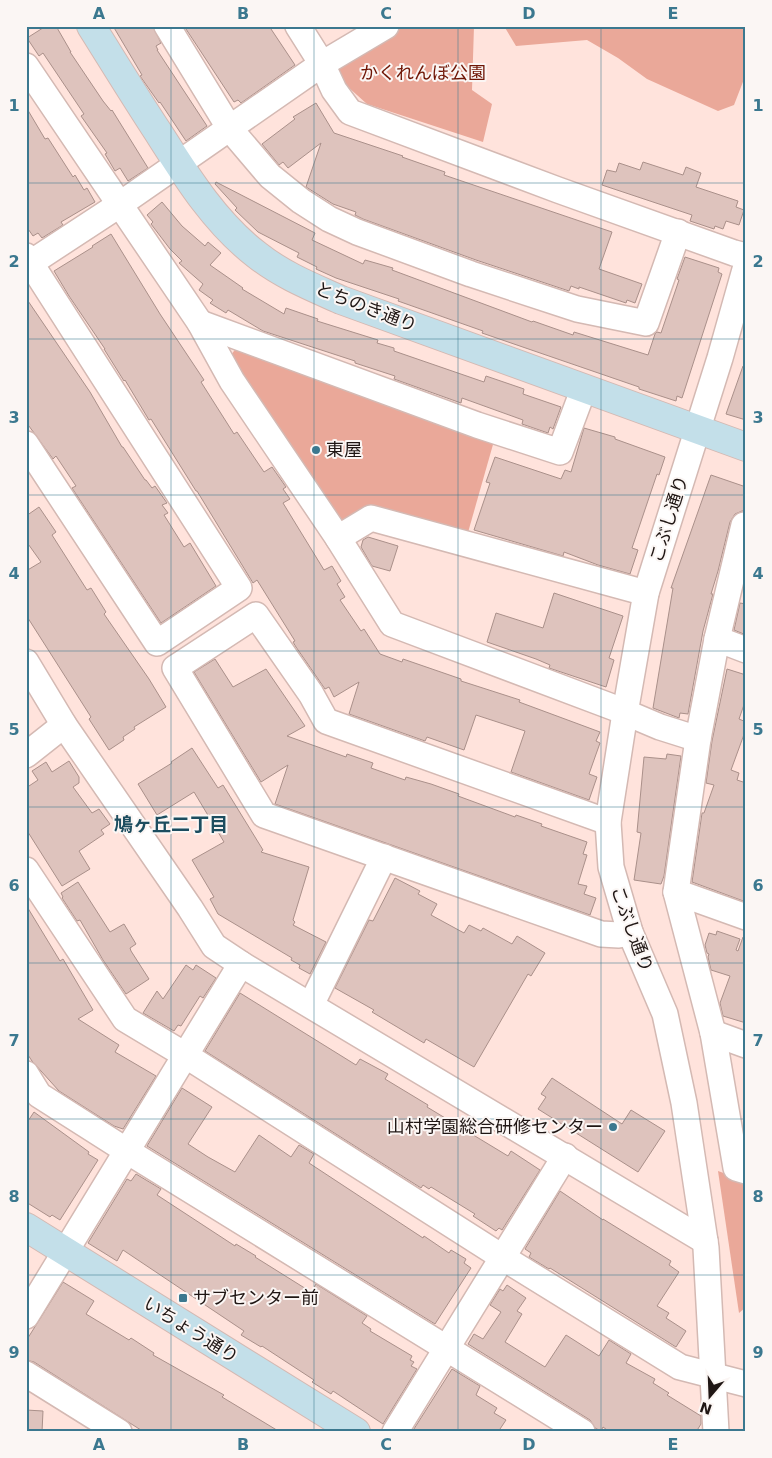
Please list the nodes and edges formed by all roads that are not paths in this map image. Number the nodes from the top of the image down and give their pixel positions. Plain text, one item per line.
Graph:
1 (90, 26) edge
2 (167, 26) edge
3 (298, 26) edge
4 (386, 26) edge
5 (322, 64) junction
6 (26, 66) edge
7 (230, 129) junction
8 (179, 164) junction
9 (119, 205) junction
10 (678, 232) junction
11 (746, 256) edge
12 (28, 261) edge
13 (746, 266) edge
14 (200, 323) junction
15 (584, 388) junction
16 (697, 430) junction
17 (26, 444) edge
18 (746, 447) edge
19 (746, 526) edge
20 (338, 538) junction
21 (646, 593) junction
22 (717, 639) junction
23 (746, 650) edge
24 (26, 662) edge
25 (625, 712) junction
26 (64, 725) junction
27 (698, 739) junction
28 (26, 755) edge
29 (608, 822) junction
30 (384, 857) junction
31 (26, 870) edge
32 (676, 892) junction
33 (746, 918) edge
34 (630, 932) junction
35 (241, 964) junction
36 (311, 1005) junction
37 (713, 1033) junction
38 (746, 1045) edge
39 (185, 1055) junction
40 (26, 1074) edge
41 (127, 1151) junction
42 (565, 1156) junction
43 (746, 1171) edge
44 (26, 1227) edge
45 (705, 1241) junction
46 (65, 1252) junction
47 (502, 1257) junction
48 (26, 1316) edge
49 (446, 1349) junction
50 (26, 1374) edge
51 (712, 1375) junction
52 (746, 1384) edge
53 (114, 1430) edge
54 (356, 1432) edge
55 (396, 1432) edge
56 (582, 1432) edge
57 (716, 1432) edge

1 - 8 street, とちのき通り
2 - 7 street
3 - 5 street
4 - 5 street
5 - 7 street
5 - 10 street
6 - 9 street
7 - 8 street
7 - 10 street
8 - 9 street
8 - 15 street, とちのき通り
9 - 12 street
9 - 14 street
10 - 11 street
12 - 17 street
13 - 16 street, こぶし通り
14 - 15 street
14 - 20 street
15 - 16 street, とちのき通り
16 - 18 street, とちのき通り
16 - 21 street, こぶし通り
19 - 22 street
20 - 21 street
20 - 25 street
21 - 25 street, こぶし通り
22 - 23 street
22 - 27 street
24 - 26 street
25 - 27 street
25 - 29 street, こぶし通り
26 - 28 street
26 - 35 street
27 - 32 street
29 - 30 street
29 - 34 street, こぶし通り
30 - 34 street
30 - 36 street
31 - 39 street
32 - 33 street
32 - 37 street
34 - 45 street, こぶし通り
35 - 36 street
35 - 39 street
36 - 42 street
37 - 38 street
37 - 43 street
39 - 41 street
39 - 47 street
40 - 41 street
41 - 46 street
41 - 49 street
42 - 45 street
42 - 47 street
44 - 46 street, いちょう通り
45 - 51 street, こぶし通り
46 - 48 street
46 - 54 street, いちょう通り
47 - 49 street
47 - 51 street
49 - 55 street
49 - 56 street
50 - 53 street
51 - 52 street
51 - 57 street, こぶし通り

